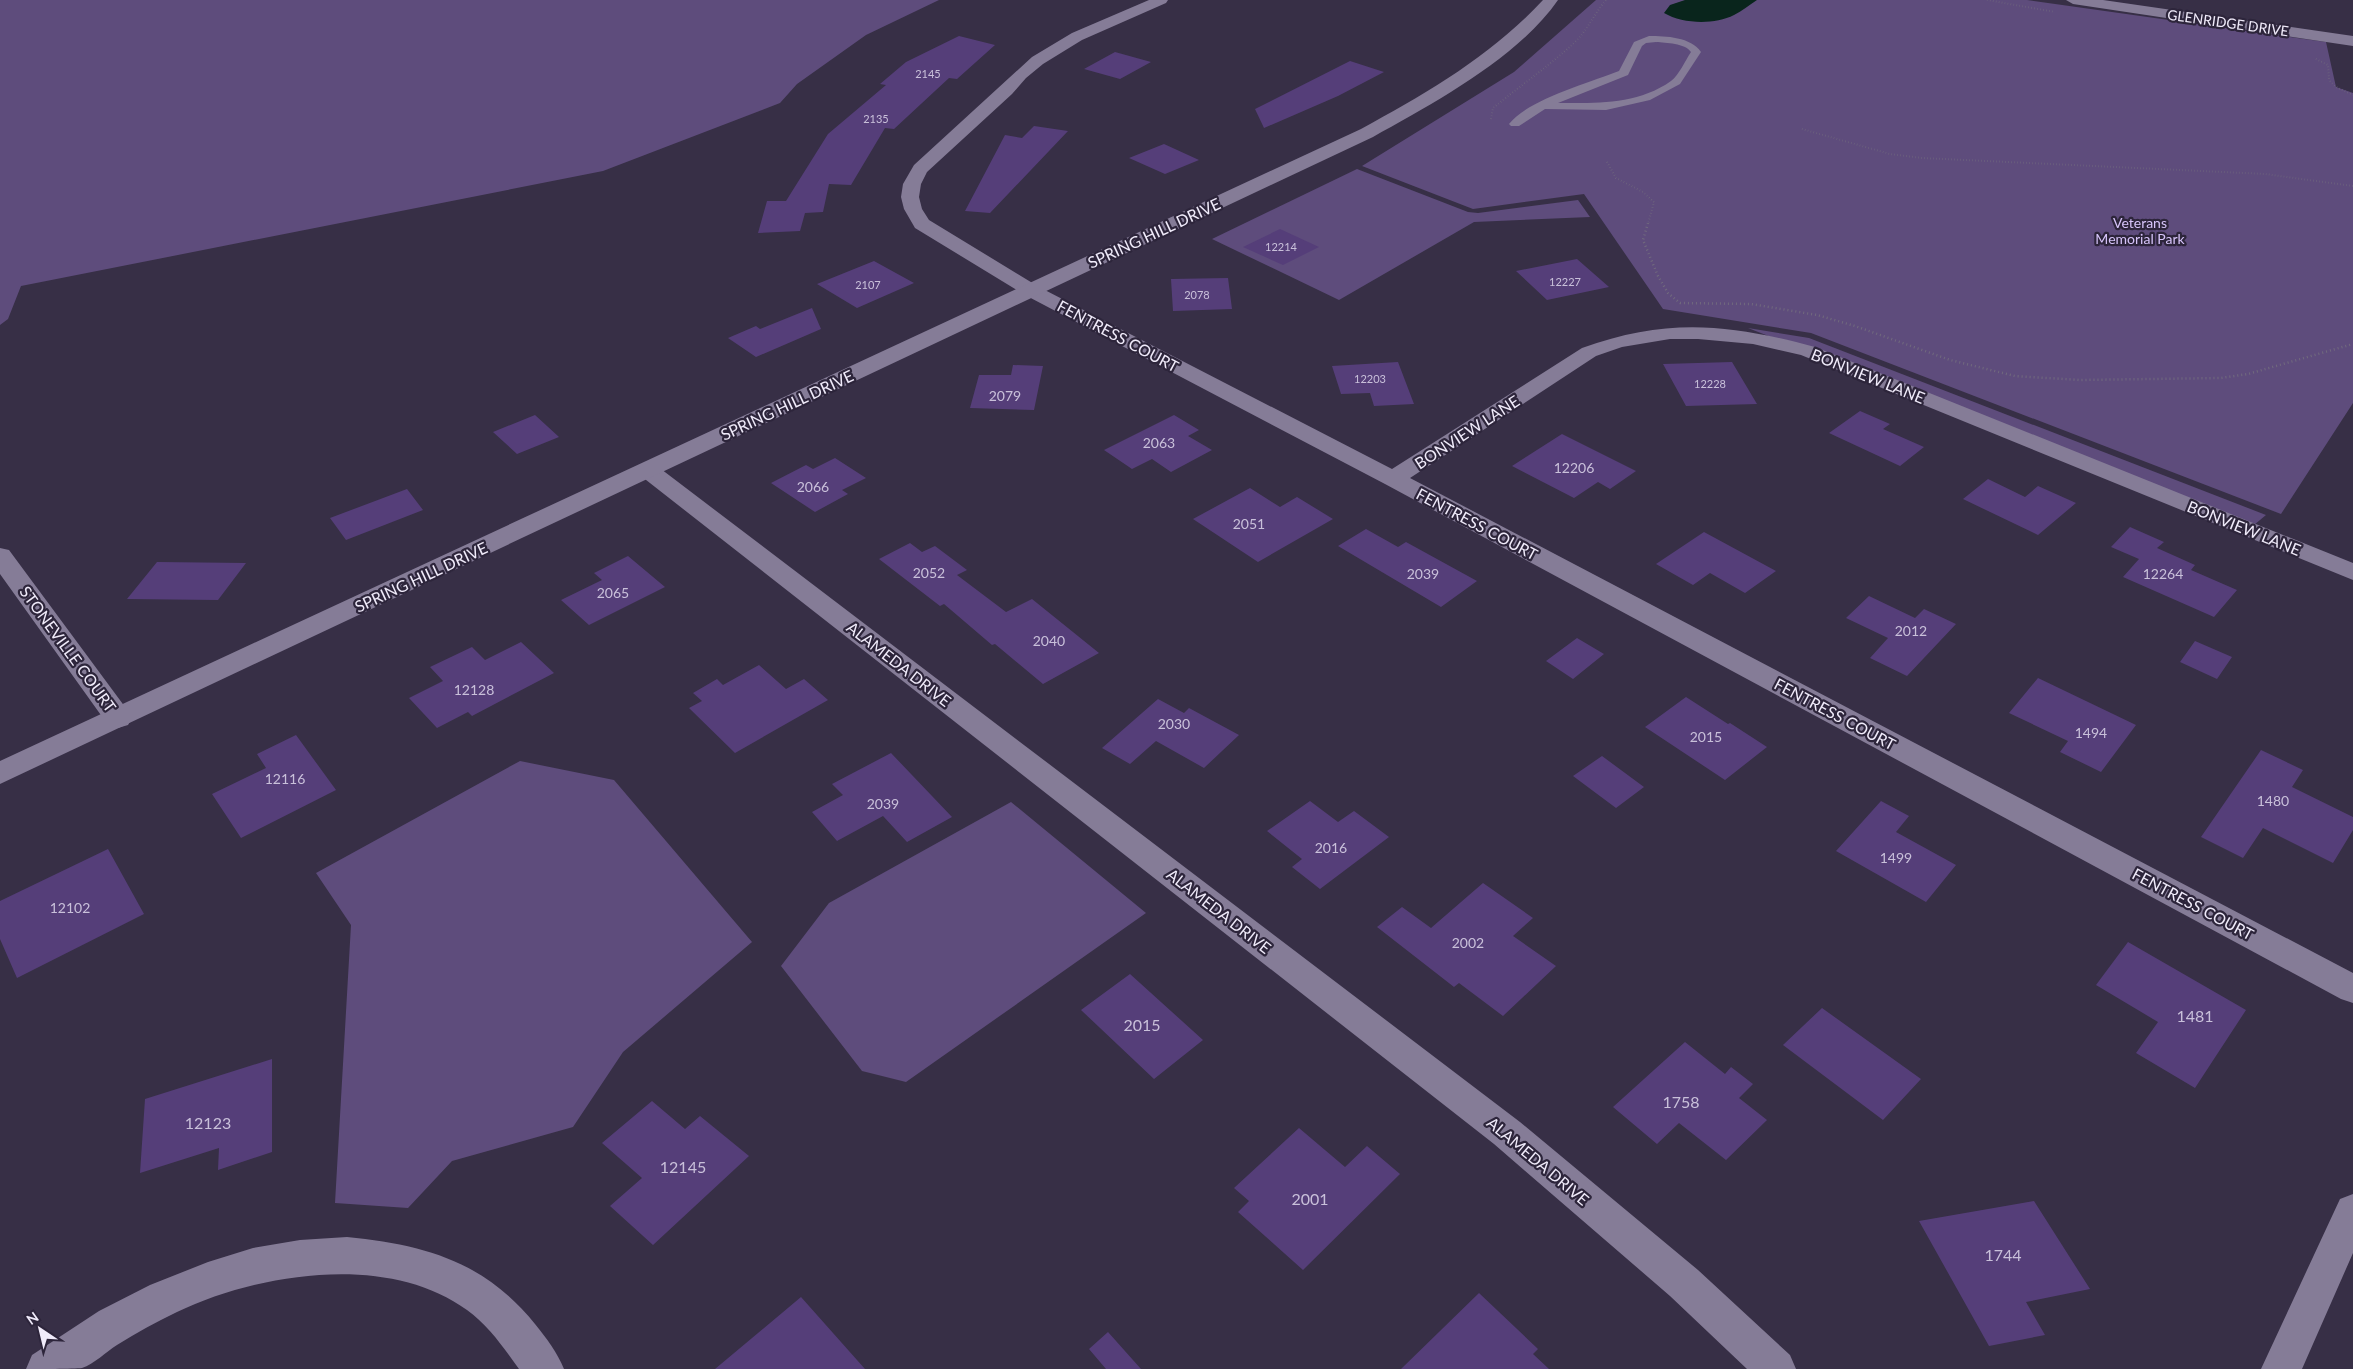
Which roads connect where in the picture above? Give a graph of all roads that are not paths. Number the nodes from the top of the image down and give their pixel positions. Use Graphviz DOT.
graph roads {
  1 [pos="1161,0"];
  2 [pos="1551,0"];
  3 [pos="2073,0"];
  4 [pos="2353,41"];
  5 [pos="1544,106"];
  6 [pos="1514,124"];
  7 [pos="1032,291"];
  8 [pos="649,470"];
  9 [pos="1393,479"];
  10 [pos="0,556"];
  11 [pos="2353,572"];
  12 [pos="118,718"];
  13 [pos="0,773"];
  14 [pos="2353,989"];
  15 [pos="2353,1211"];
  16 [pos="46,1369"];
  17 [pos="544,1369"];
  18 [pos="1776,1369"];
  19 [pos="2280,1369"];
  1 -- 7 [label="street, FENTRESS COURT"];
  2 -- 7 [label="street, SPRING HILL DRIVE"];
  3 -- 4 [label="street, GLENRIDGE DRIVE"];
  5 -- 5 [label="lane"];
  5 -- 6 [label="lane"];
  7 -- 8 [label="street, SPRING HILL DRIVE"];
  7 -- 9 [label="street, FENTRESS COURT"];
  8 -- 12 [label="street, SPRING HILL DRIVE"];
  8 -- 18 [label="street, ALAMEDA DRIVE"];
  9 -- 11 [label="street, BONVIEW LANE"];
  9 -- 14 [label="street, FENTRESS COURT"];
  10 -- 12 [label="street, STONEVILLE COURT"];
  12 -- 13 [label="street, SPRING HILL DRIVE"];
  15 -- 19 [label="street"];
  16 -- 17 [label="street"];
}
